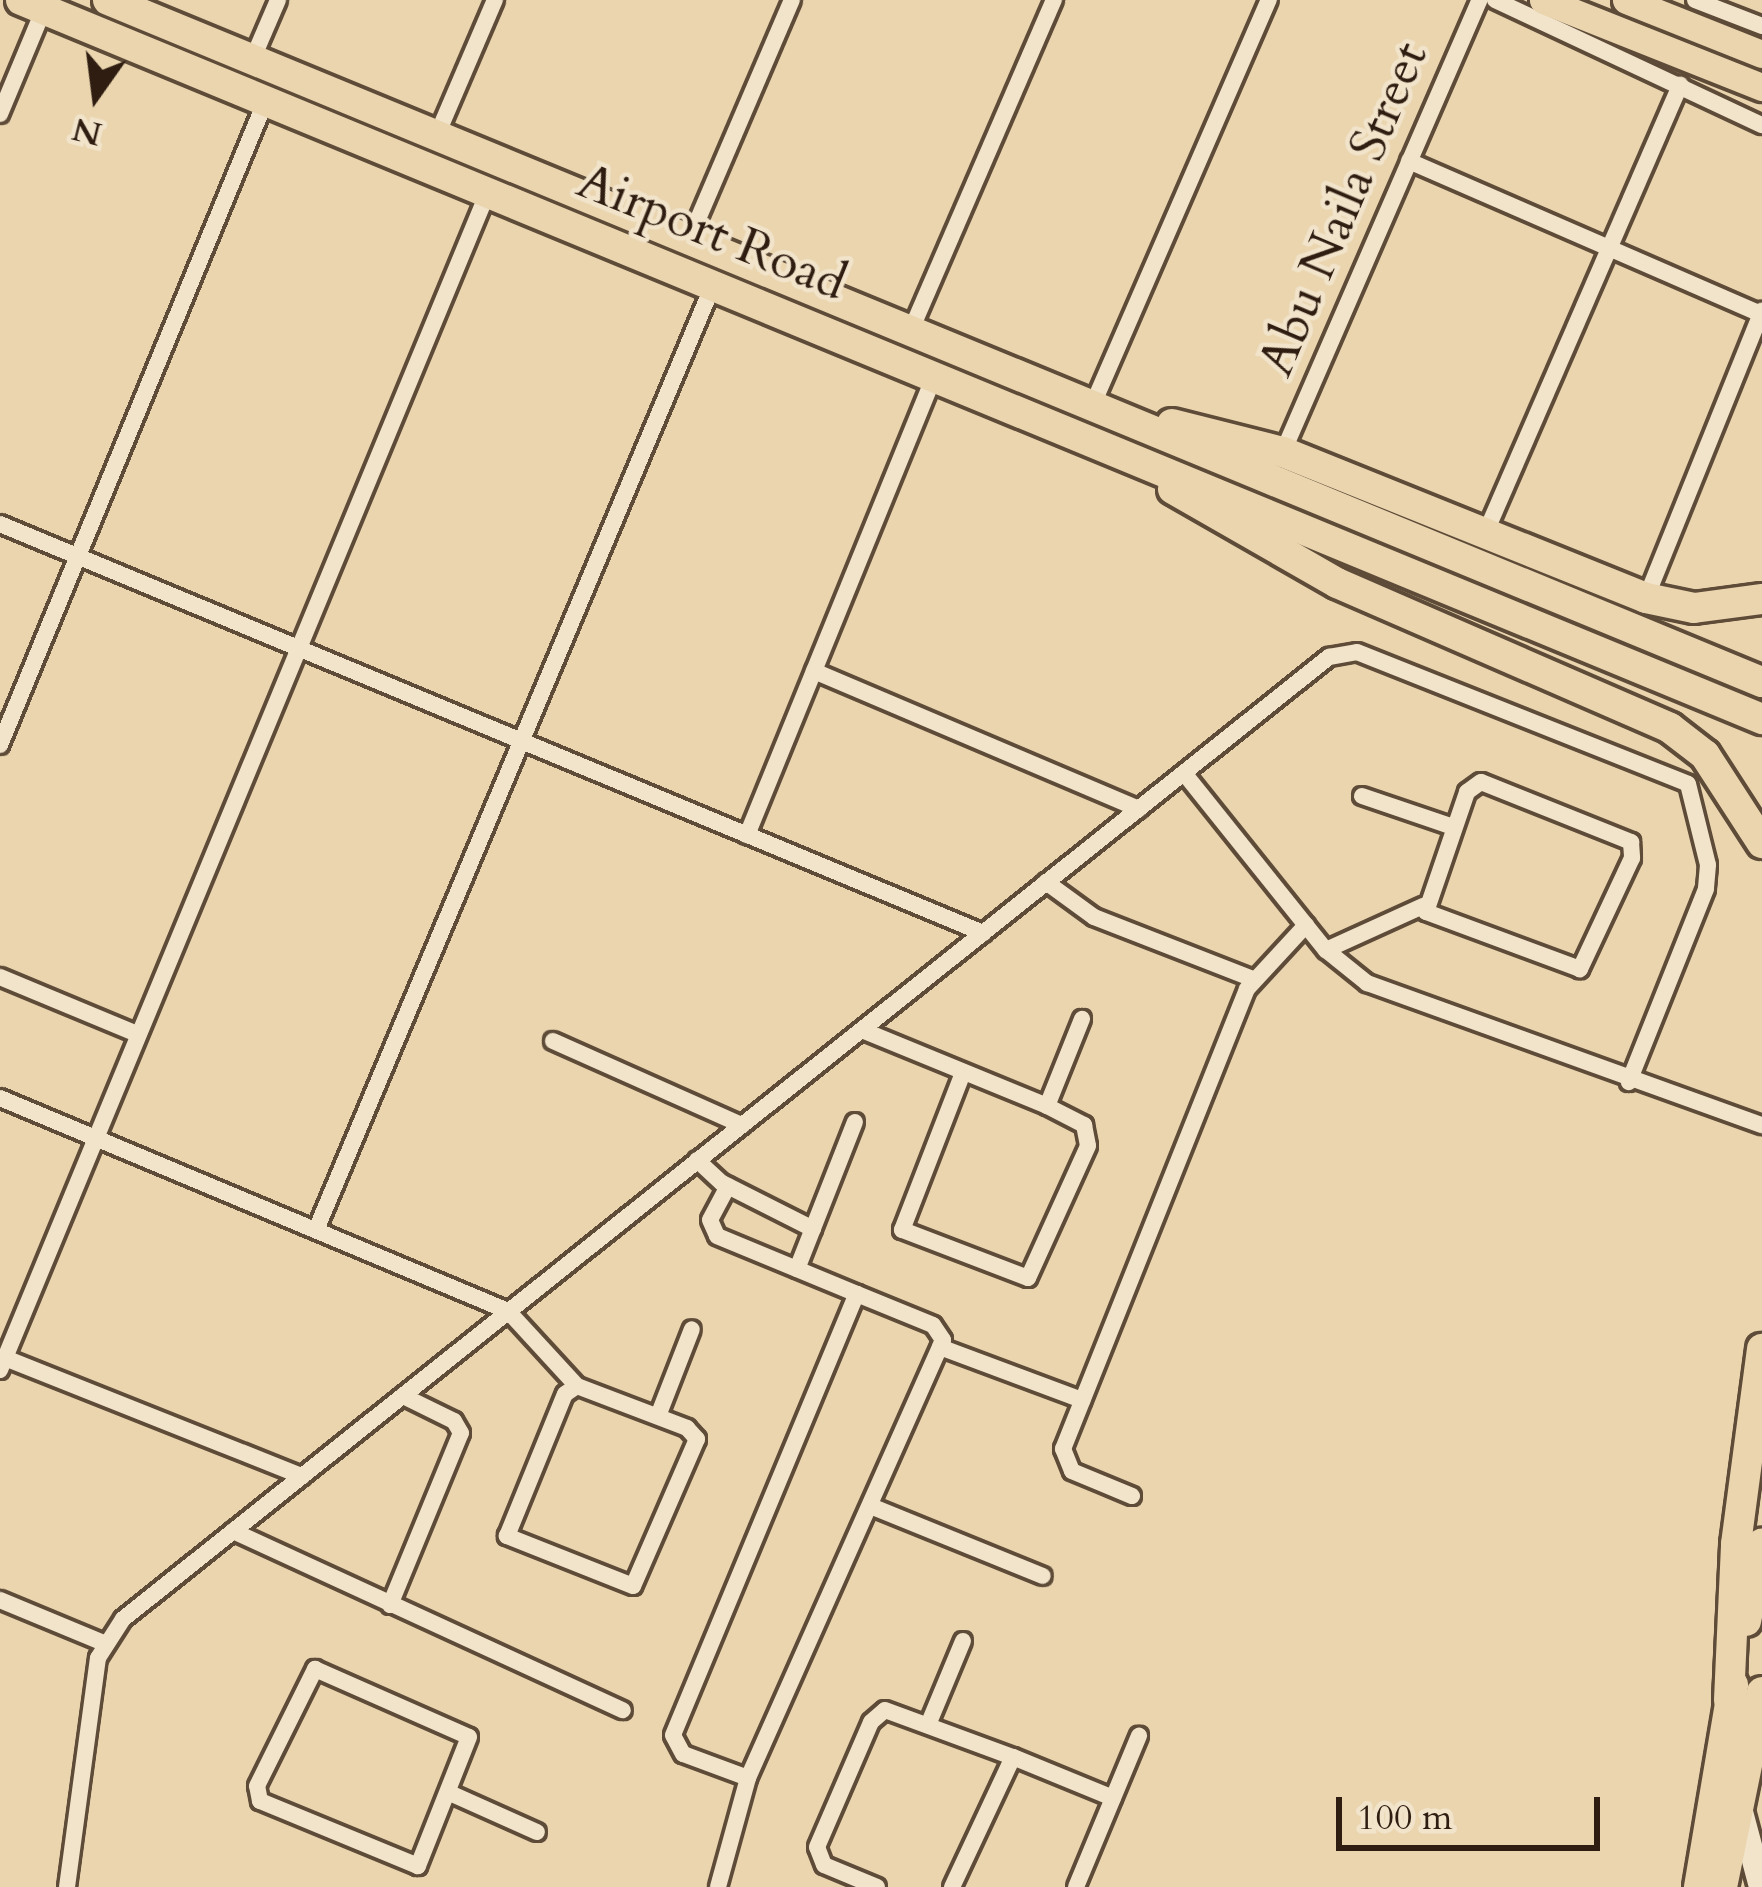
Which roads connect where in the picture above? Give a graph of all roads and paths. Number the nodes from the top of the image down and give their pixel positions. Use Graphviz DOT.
graph roads {
  1 [pos="108,0"];
  2 [pos="278,0"];
  3 [pos="495,0"];
  4 [pos="792,0"];
  5 [pos="1054,0"];
  6 [pos="1269,0"];
  7 [pos="1480,0"];
  8 [pos="1495,0"];
  9 [pos="1543,0"];
  10 [pos="1626,0"];
  11 [pos="1695,0"];
  12 [pos="32,5"];
  13 [pos="1762,26"];
  14 [pos="1762,54"];
  15 [pos="253,58"];
  16 [pos="1680,85"];
  17 [pos="1762,87"];
  18 [pos="266,100"];
  19 [pos="0,114"];
  20 [pos="1762,124"];
  21 [pos="437,135"];
  22 [pos="1409,161"];
  23 [pos="488,192"];
  24 [pos="689,240"];
  25 [pos="1608,247"];
  26 [pos="713,284"];
  27 [pos="1761,313"];
  28 [pos="911,331"];
  29 [pos="934,376"];
  30 [pos="1093,404"];
  31 [pos="1125,417"];
  32 [pos="1283,452"];
  33 [pos="1145,467"];
  34 [pos="0,524"];
  35 [pos="1485,534"];
  36 [pos="79,557"];
  37 [pos="1646,598"];
  38 [pos="1762,599"];
  39 [pos="298,648"];
  40 [pos="814,671"];
  41 [pos="1762,682"];
  42 [pos="1762,719"];
  43 [pos="522,741"];
  44 [pos="0,745"];
  45 [pos="1184,772"];
  46 [pos="1362,796"];
  47 [pos="1138,808"];
  48 [pos="1453,827"];
  49 [pos="747,835"];
  50 [pos="1762,843"];
  51 [pos="1046,882"];
  52 [pos="1423,906"];
  53 [pos="1306,925"];
  54 [pos="983,932"];
  55 [pos="1326,950"];
  56 [pos="0,976"];
  57 [pos="1253,979"];
  58 [pos="1082,1019"];
  59 [pos="862,1030"];
  60 [pos="137,1034"];
  61 [pos="553,1041"];
  62 [pos="963,1073"];
  63 [pos="1629,1082"];
  64 [pos="0,1097"];
  65 [pos="1047,1106"];
  66 [pos="855,1122"];
  67 [pos="742,1125"];
  68 [pos="1762,1125"];
  69 [pos="94,1137"];
  70 [pos="698,1160"];
  71 [pos="728,1186"];
  72 [pos="813,1229"];
  73 [pos="316,1230"];
  74 [pos="797,1269"];
  75 [pos="857,1294"];
  76 [pos="508,1311"];
  77 [pos="692,1329"];
  78 [pos="940,1348"];
  79 [pos="1762,1349"];
  80 [pos="2,1364"];
  81 [pos="578,1386"];
  82 [pos="403,1396"];
  83 [pos="1082,1400"];
  84 [pos="658,1416"];
  85 [pos="302,1476"];
  86 [pos="1132,1496"];
  87 [pos="873,1507"];
  88 [pos="233,1531"];
  89 [pos="1762,1544"];
  90 [pos="1042,1576"];
  91 [pos="0,1600"];
  92 [pos="390,1605"];
  93 [pos="963,1641"];
  94 [pos="104,1643"];
  95 [pos="1762,1692"];
  96 [pos="1730,1700"];
  97 [pos="623,1710"];
  98 [pos="928,1724"];
  99 [pos="1139,1736"];
  100 [pos="1013,1757"];
  101 [pos="748,1778"];
  102 [pos="452,1794"];
  103 [pos="1113,1798"];
  104 [pos="1739,1804"];
  105 [pos="538,1832"];
  106 [pos="418,1866"];
  107 [pos="67,1887"];
  108 [pos="411,1887"];
  109 [pos="718,1887"];
  110 [pos="877,1887"];
  111 [pos="952,1887"];
  112 [pos="1076,1887"];
  113 [pos="1699,1887"];
  114 [pos="1722,1887"];
  115 [pos="1761,1887"];
  1 -- 15 [label="highway, Airport Road"];
  2 -- 15 [label="street"];
  3 -- 21 [label="street"];
  4 -- 24 [label="street"];
  5 -- 28 [label="street"];
  6 -- 30 [label="street"];
  7 -- 22 [label="street, Abu Naila Street"];
  8 -- 16 [label="street"];
  9 -- 17 [label="main road"];
  10 -- 14 [label="main road"];
  11 -- 13 [label="street"];
  12 -- 18 [label="highway, Airport Road"];
  12 -- 19 [label="street"];
  15 -- 21 [label="highway, Airport Road"];
  16 -- 20 [label="street"];
  16 -- 25 [label="street"];
  18 -- 23 [label="highway, Airport Road"];
  18 -- 36 [label="street"];
  21 -- 24 [label="highway, Airport Road"];
  22 -- 25 [label="street"];
  22 -- 32 [label="street, Abu Naila Street"];
  23 -- 26 [label="highway, Airport Road"];
  23 -- 39 [label="street"];
  24 -- 28 [label="highway, Airport Road"];
  25 -- 27 [label="street"];
  25 -- 35 [label="street"];
  26 -- 29 [label="highway, Airport Road"];
  26 -- 43 [label="street"];
  27 -- 37 [label="street"];
  28 -- 30 [label="highway, Airport Road"];
  29 -- 33 [label="highway, Airport Road"];
  29 -- 40 [label="street"];
  30 -- 31 [label="highway, Airport Road"];
  31 -- 32 [label="highway"];
  31 -- 41 [label="highway, Airport Road"];
  32 -- 35 [label="highway"];
  33 -- 42 [label="highway, Airport Road"];
  33 -- 50 [label="highway"];
  34 -- 36 [label="street"];
  35 -- 37 [label="highway"];
  36 -- 39 [label="street"];
  36 -- 44 [label="street"];
  37 -- 38 [label="highway"];
  39 -- 43 [label="street"];
  39 -- 60 [label="street"];
  40 -- 47 [label="street"];
  40 -- 49 [label="street"];
  43 -- 49 [label="street"];
  43 -- 73 [label="street"];
  45 -- 47 [label="street"];
  45 -- 53 [label="street"];
  45 -- 63 [label="street"];
  46 -- 48 [label="street"];
  47 -- 51 [label="street"];
  48 -- 52 [label="street"];
  48 -- 52 [label="street"];
  49 -- 54 [label="street"];
  51 -- 54 [label="street"];
  51 -- 57 [label="street"];
  52 -- 55 [label="street"];
  53 -- 55 [label="street"];
  53 -- 57 [label="street"];
  54 -- 59 [label="street"];
  55 -- 63 [label="street"];
  56 -- 60 [label="street"];
  57 -- 83 [label="street"];
  58 -- 65 [label="street"];
  59 -- 62 [label="street"];
  59 -- 67 [label="street"];
  60 -- 69 [label="street"];
  61 -- 67 [label="street"];
  62 -- 65 [label="street"];
  62 -- 65 [label="street"];
  63 -- 68 [label="street"];
  64 -- 69 [label="street"];
  66 -- 72 [label="street"];
  67 -- 70 [label="street"];
  69 -- 73 [label="street"];
  69 -- 80 [label="street"];
  70 -- 71 [label="street"];
  70 -- 76 [label="street"];
  71 -- 72 [label="street"];
  71 -- 74 [label="street"];
  72 -- 74 [label="street"];
  73 -- 76 [label="street"];
  74 -- 75 [label="street"];
  75 -- 78 [label="street"];
  75 -- 101 [label="street"];
  76 -- 81 [label="street"];
  76 -- 82 [label="street"];
  77 -- 84 [label="street"];
  78 -- 83 [label="street"];
  78 -- 87 [label="street"];
  79 -- 96 [label="highway"];
  80 -- 85 [label="street"];
  81 -- 84 [label="street"];
  81 -- 84 [label="street"];
  82 -- 85 [label="street"];
  82 -- 92 [label="street"];
  83 -- 86 [label="street"];
  85 -- 88 [label="street"];
  87 -- 90 [label="street"];
  87 -- 101 [label="street"];
  88 -- 92 [label="street"];
  88 -- 94 [label="street"];
  89 -- 96 [label="highway"];
  91 -- 94 [label="street"];
  92 -- 97 [label="street"];
  93 -- 98 [label="street"];
  94 -- 107 [label="street"];
  95 -- 104 [label="highway"];
  96 -- 113 [label="highway"];
  98 -- 100 [label="street"];
  98 -- 110 [label="street"];
  99 -- 103 [label="street"];
  100 -- 103 [label="street"];
  100 -- 111 [label="street"];
  101 -- 109 [label="street"];
  102 -- 105 [label="street"];
  102 -- 106 [label="street"];
  102 -- 106 [label="street"];
  103 -- 112 [label="street"];
  104 -- 114 [label="highway"];
  104 -- 115 [label="main road"];
  106 -- 108 [label="street"];
}
